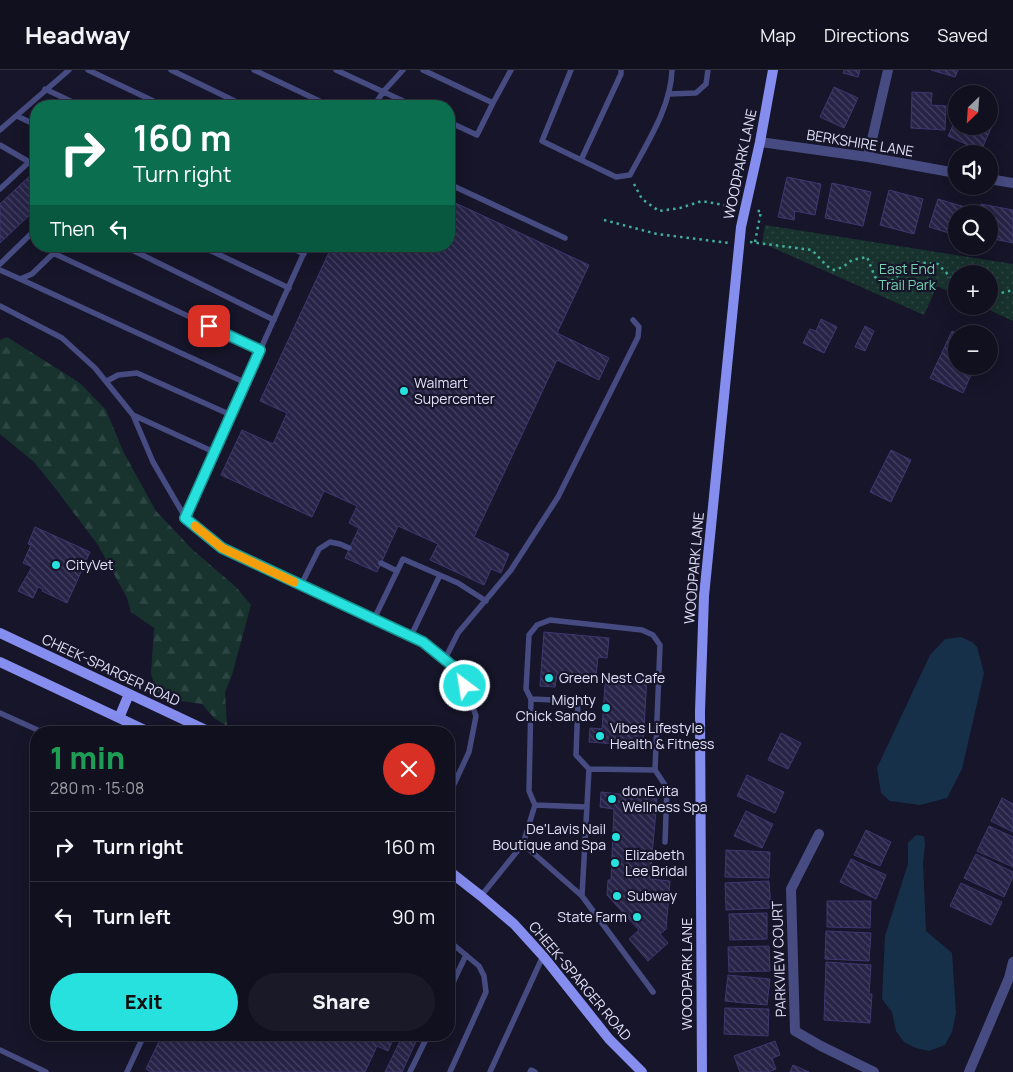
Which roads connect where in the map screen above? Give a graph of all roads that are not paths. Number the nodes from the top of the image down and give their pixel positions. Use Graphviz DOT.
graph roads {
  1 [pos="69,70"];
  2 [pos="88,70"];
  3 [pos="170,70"];
  4 [pos="254,70"];
  5 [pos="336,70"];
  6 [pos="403,70"];
  7 [pos="423,70"];
  8 [pos="511,70"];
  9 [pos="571,70"];
  10 [pos="621,70"];
  11 [pos="672,70"];
  12 [pos="708,70"];
  13 [pos="773,70"];
  14 [pos="888,70"];
  15 [pos="45,89"];
  16 [pos="383,92"];
  17 [pos="668,94"];
  18 [pos="34,100"];
  19 [pos="68,100"];
  20 [pos="151,100"];
  21 [pos="232,100"];
  22 [pos="317,100"];
  23 [pos="378,100"];
  24 [pos="401,100"];
  25 [pos="30,103"];
  26 [pos="494,103"];
  27 [pos="17,116"];
  28 [pos="30,122"];
  29 [pos="455,125"];
  30 [pos="0,130"];
  31 [pos="760,142"];
  32 [pos="0,145"];
  33 [pos="868,157"];
  34 [pos="581,160"];
  35 [pos="29,162"];
  36 [pos="948,172"];
  37 [pos="998,180"];
  38 [pos="1013,183"];
  39 [pos="455,187"];
  40 [pos="0,189"];
  41 [pos="30,235"];
  42 [pos="565,238"];
  43 [pos="136,252"];
  44 [pos="213,252"];
  45 [pos="300,252"];
  46 [pos="53,254"];
  47 [pos="304,254"];
  48 [pos="0,264"];
  49 [pos="0,270"];
  50 [pos="20,279"];
  51 [pos="288,288"];
  52 [pos="0,306"];
  53 [pos="274,320"];
  54 [pos="633,320"];
  55 [pos="260,350"];
  56 [pos="107,381"];
  57 [pos="246,383"];
  58 [pos="133,415"];
  59 [pos="231,415"];
  60 [pos="214,452"];
  61 [pos="185,518"];
  62 [pos="349,548"];
  63 [pos="381,563"];
  64 [pos="397,571"];
  65 [pos="440,575"];
  66 [pos="301,586"];
  67 [pos="486,601"];
  68 [pos="374,619"];
  69 [pos="0,633"];
  70 [pos="411,636"];
  71 [pos="445,659"];
  72 [pos="1,665"];
  73 [pos="129,694"];
  74 [pos="531,699"];
  75 [pos="0,713"];
  76 [pos="119,718"];
  77 [pos="136,726"];
  78 [pos="197,726"];
  79 [pos="30,727"];
  80 [pos="588,769"];
  81 [pos="655,770"];
  82 [pos="455,782"];
  83 [pos="534,805"];
  84 [pos="587,807"];
  85 [pos="819,834"];
  86 [pos="665,842"];
  87 [pos="523,844"];
  88 [pos="455,876"];
  89 [pos="481,896"];
  90 [pos="582,896"];
  91 [pos="455,946"];
  92 [pos="466,955"];
  93 [pos="543,956"];
  94 [pos="1013,962"];
  95 [pos="455,979"];
  96 [pos="653,992"];
  97 [pos="141,1041"];
  98 [pos="425,1041"];
  99 [pos="0,1050"];
  100 [pos="46,1072"];
  101 [pos="127,1072"];
  102 [pos="410,1072"];
  103 [pos="450,1072"];
  104 [pos="490,1072"];
  105 [pos="530,1072"];
  106 [pos="535,1072"];
  107 [pos="642,1072"];
  108 [pos="702,1072"];
  109 [pos="874,1072"];
  110 [pos="969,1072"];
  1 -- 15 [label="lane"];
  2 -- 20 [label="lane"];
  3 -- 21 [label="lane"];
  4 -- 22 [label="lane"];
  5 -- 16 [label="lane"];
  6 -- 16 [label="lane"];
  7 -- 26 [label="lane"];
  8 -- 26 [label="lane"];
  9 -- 34 [label="lane"];
  10 -- 34 [label="lane"];
  11 -- 17 [label="lane"];
  12 -- 17 [label="lane"];
  13 -- 31 [label="street, WOODPARK LANE"];
  14 -- 33 [label="street"];
  15 -- 18 [label="lane"];
  15 -- 19 [label="lane"];
  16 -- 23 [label="lane"];
  16 -- 24 [label="lane"];
  17 -- 34 [label="lane"];
  25 -- 27 [label="lane"];
  26 -- 29 [label="lane"];
  27 -- 28 [label="lane"];
  27 -- 30 [label="lane"];
  31 -- 33 [label="street, BERKSHIRE LANE"];
  31 -- 108 [label="street, WOODPARK LANE"];
  32 -- 35 [label="lane"];
  33 -- 36 [label="street, BERKSHIRE LANE"];
  35 -- 40 [label="lane"];
  37 -- 38 [label="street"];
  39 -- 42 [label="lane"];
  41 -- 48 [label="lane"];
  43 -- 53 [label="lane"];
  44 -- 51 [label="lane"];
  45 -- 47 [label="lane"];
  46 -- 50 [label="lane"];
  46 -- 55 [label="lane"];
  47 -- 51 [label="lane"];
  49 -- 50 [label="lane"];
  50 -- 57 [label="lane"];
  51 -- 53 [label="lane"];
  52 -- 56 [label="lane"];
  53 -- 55 [label="lane"];
  54 -- 67 [label="lane"];
  55 -- 57 [label="lane"];
  56 -- 58 [label="lane"];
  56 -- 59 [label="lane"];
  57 -- 59 [label="lane"];
  58 -- 60 [label="lane"];
  58 -- 61 [label="lane"];
  59 -- 60 [label="lane"];
  60 -- 61 [label="lane"];
  61 -- 66 [label="lane"];
  62 -- 66 [label="lane"];
  63 -- 64 [label="lane"];
  64 -- 65 [label="lane"];
  64 -- 68 [label="lane"];
  65 -- 67 [label="lane"];
  65 -- 70 [label="lane"];
  66 -- 68 [label="lane"];
  67 -- 71 [label="lane"];
  68 -- 70 [label="lane"];
  69 -- 73 [label="street, CHEEK-SPARGER ROAD"];
  70 -- 71 [label="lane"];
  71 -- 82 [label="lane"];
  72 -- 76 [label="street"];
  73 -- 76 [label="street"];
  73 -- 78 [label="street, CHEEK-SPARGER ROAD"];
  74 -- 80 [label="lane"];
  74 -- 81 [label="lane"];
  74 -- 83 [label="lane"];
  75 -- 79 [label="lane"];
  76 -- 77 [label="street"];
  80 -- 81 [label="lane"];
  80 -- 84 [label="lane"];
  81 -- 86 [label="lane"];
  83 -- 84 [label="lane"];
  83 -- 87 [label="lane"];
  84 -- 90 [label="lane"];
  85 -- 109 [label="street, PARKVIEW COURT"];
  87 -- 89 [label="lane"];
  87 -- 90 [label="lane"];
  88 -- 89 [label="street, CHEEK-SPARGER ROAD"];
  89 -- 93 [label="street, CHEEK-SPARGER ROAD"];
  90 -- 96 [label="lane"];
  91 -- 92 [label="lane"];
  92 -- 95 [label="lane"];
  92 -- 103 [label="lane"];
  93 -- 104 [label="lane"];
  93 -- 107 [label="street, CHEEK-SPARGER ROAD"];
  94 -- 110 [label="street"];
  97 -- 101 [label="lane"];
  98 -- 102 [label="lane"];
  99 -- 100 [label="lane"];
  105 -- 106 [label="lane"];
}
